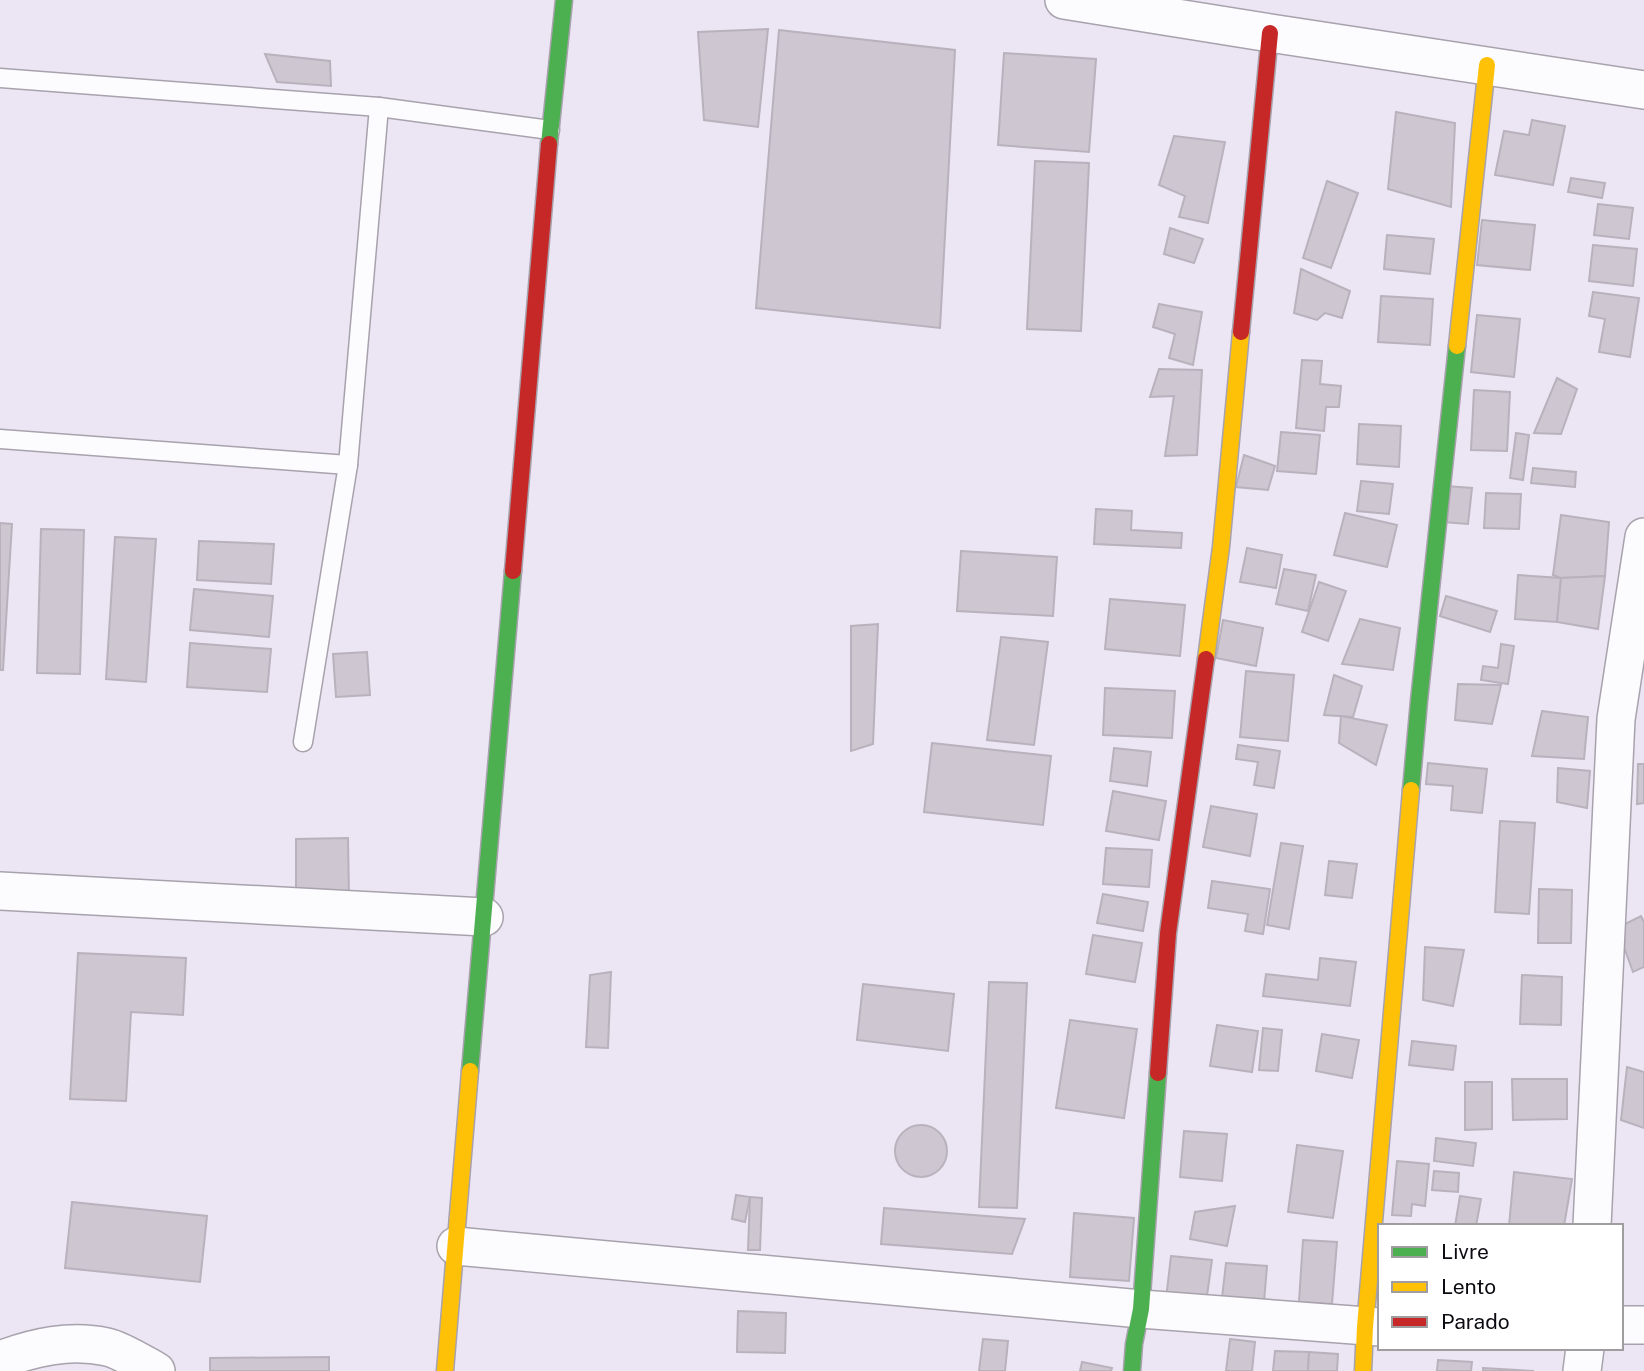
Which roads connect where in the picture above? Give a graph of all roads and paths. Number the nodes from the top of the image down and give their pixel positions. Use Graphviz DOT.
graph roads {
  1 [pos="564,0"];
  2 [pos="1064,0"];
  3 [pos="1270,33"];
  4 [pos="1487,65"];
  5 [pos="0,78"];
  6 [pos="1644,90"];
  7 [pos="379,107"];
  8 [pos="550,130"];
  9 [pos="0,439"];
  10 [pos="348,465"];
  11 [pos="1644,537"];
  12 [pos="303,742"];
  13 [pos="0,891"];
  14 [pos="484,917"];
  15 [pos="1381,1224"];
  16 [pos="1592,1224"];
  17 [pos="456,1246"];
  18 [pos="1378,1259"];
  19 [pos="1142,1309"];
  20 [pos="1623,1325"];
  21 [pos="1644,1325"];
  22 [pos="1373,1327"];
  23 [pos="1585,1350"];
  24 [pos="0,1360"];
  25 [pos="156,1371"];
  26 [pos="446,1371"];
  27 [pos="1132,1371"];
  28 [pos="1363,1371"];
  29 [pos="1582,1371"];
  1 -- 8 [label="street"];
  2 -- 3 [label="street"];
  3 -- 4 [label="street"];
  3 -- 19 [label="street"];
  4 -- 6 [label="street"];
  4 -- 15 [label="street"];
  5 -- 7 [label="lane"];
  7 -- 8 [label="lane"];
  7 -- 10 [label="lane"];
  8 -- 14 [label="street"];
  9 -- 10 [label="lane"];
  10 -- 12 [label="lane"];
  11 -- 16 [label="street"];
  13 -- 14 [label="street"];
  14 -- 17 [label="street"];
  17 -- 19 [label="street"];
  17 -- 26 [label="street"];
  18 -- 22 [label="street"];
  19 -- 22 [label="street"];
  19 -- 27 [label="street"];
  20 -- 21 [label="street"];
  22 -- 28 [label="street"];
  23 -- 29 [label="street"];
  24 -- 25 [label="street"];
}
